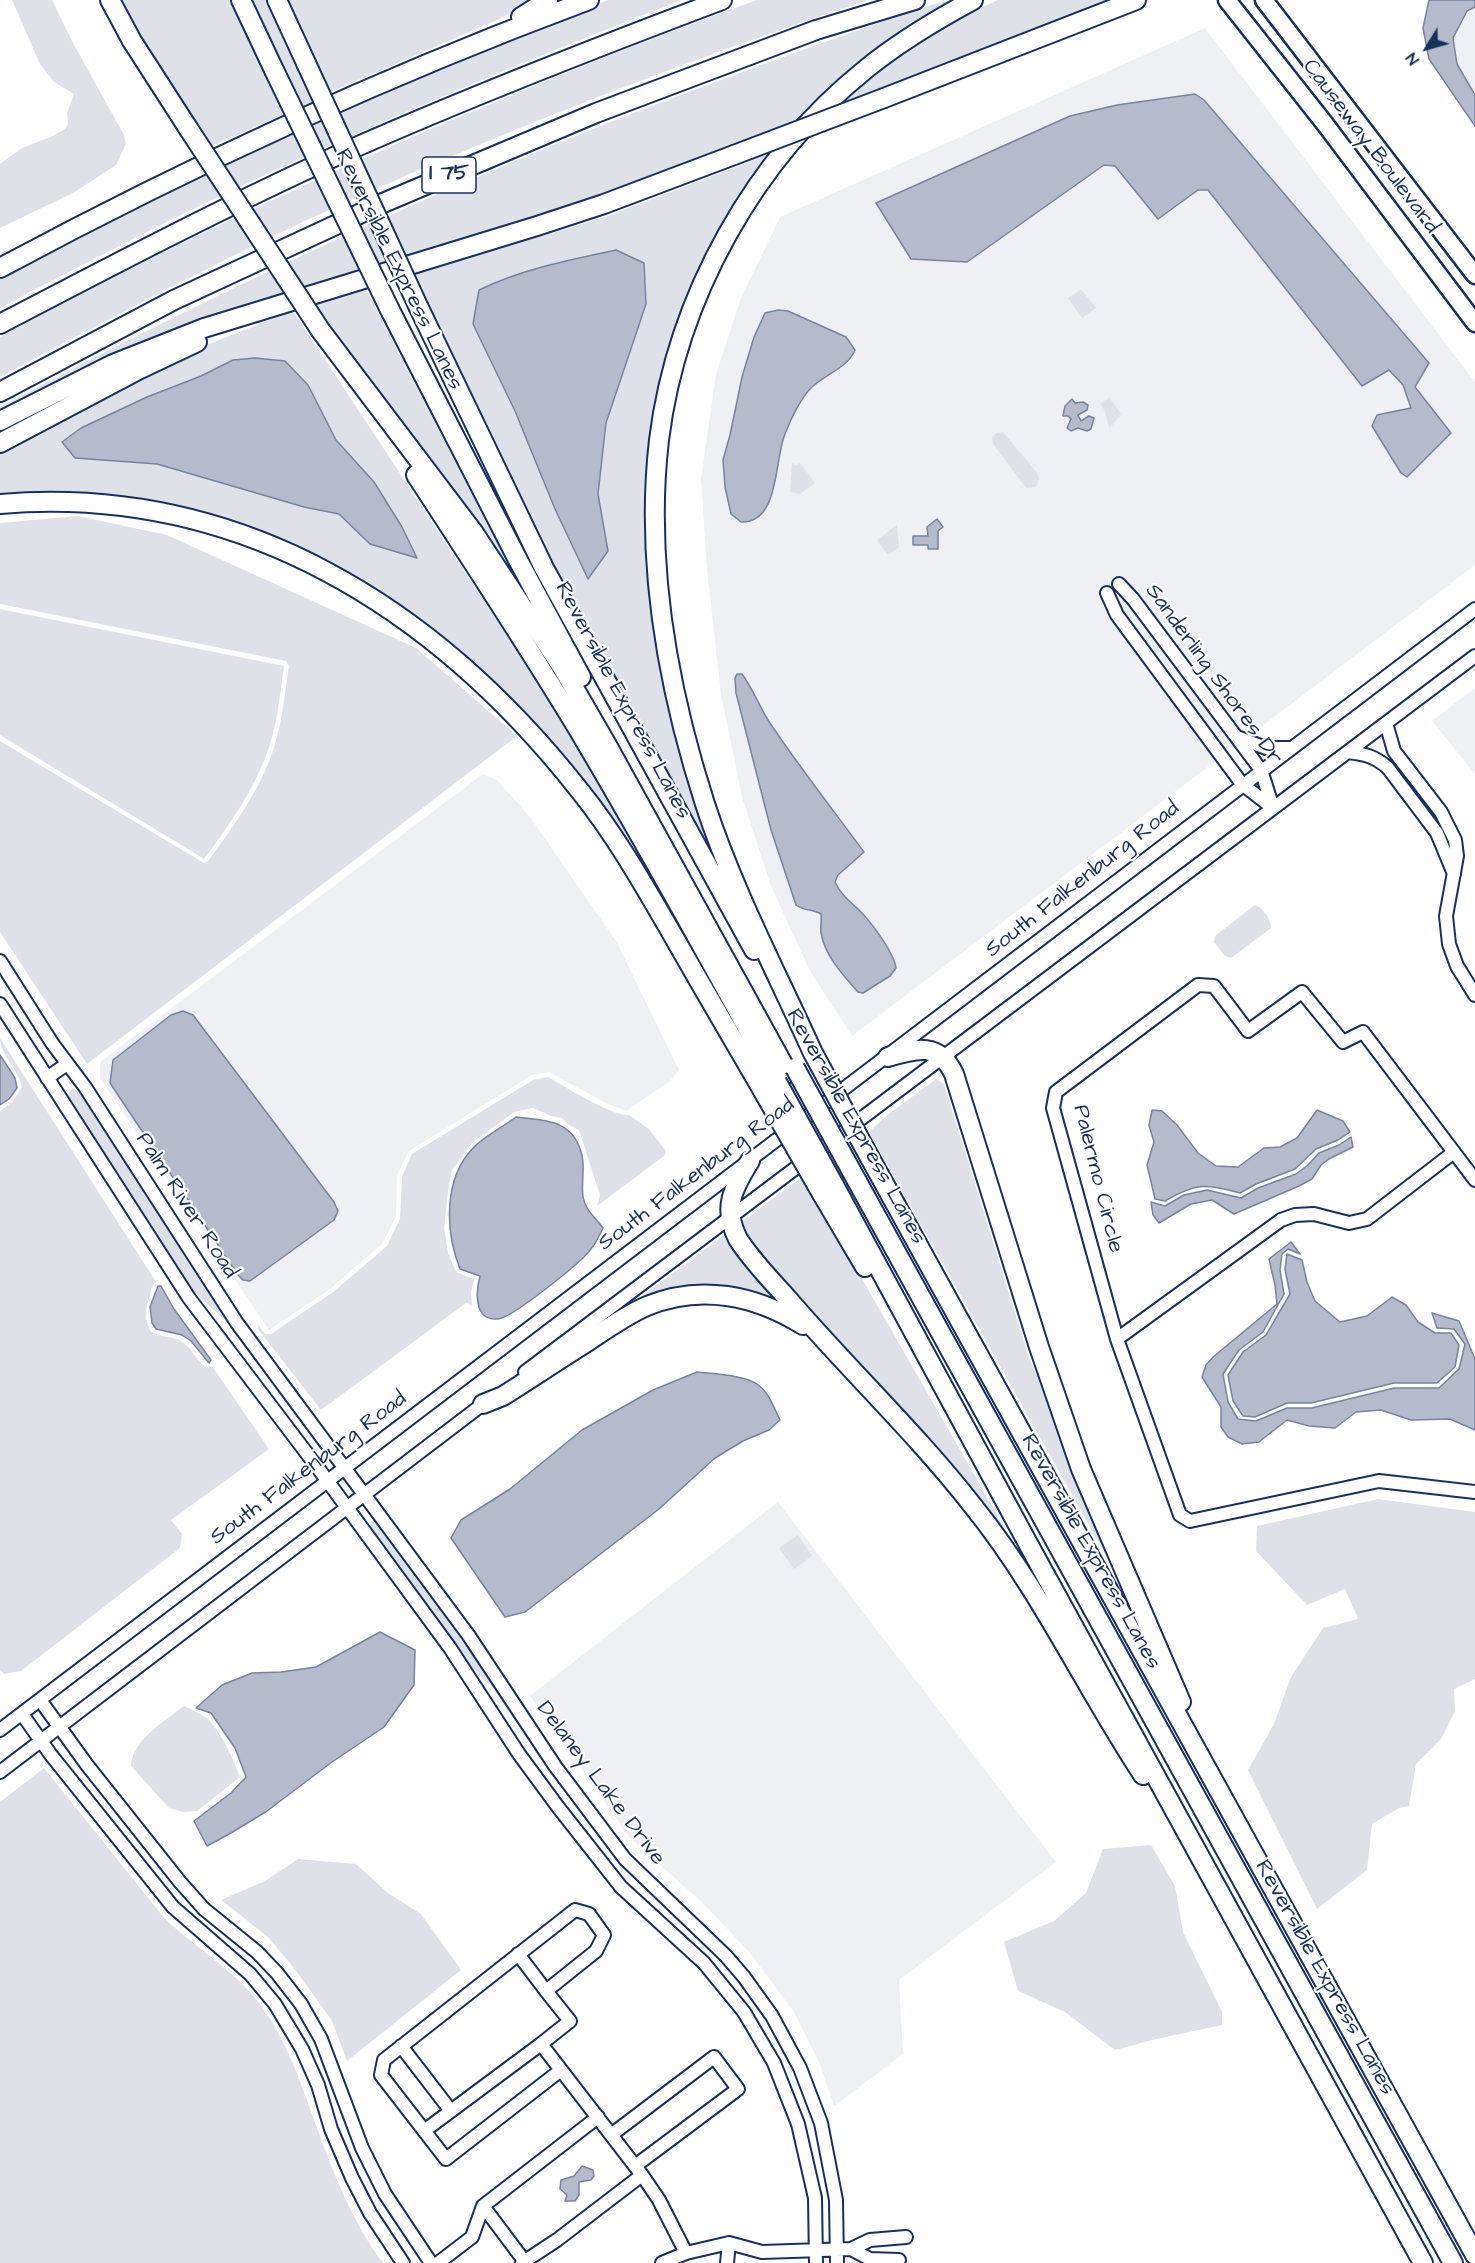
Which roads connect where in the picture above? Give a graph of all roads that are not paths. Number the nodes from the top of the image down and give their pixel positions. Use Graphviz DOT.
graph roads {
  1 [pos="110,0"];
  2 [pos="241,0"];
  3 [pos="277,0"];
  4 [pos="548,0"];
  5 [pos="589,0"];
  6 [pos="722,0"];
  7 [pos="915,0"];
  8 [pos="973,0"];
  9 [pos="1136,0"];
  10 [pos="1227,0"];
  11 [pos="1265,2"];
  12 [pos="482,40"];
  13 [pos="0,268"];
  14 [pos="1475,275"];
  15 [pos="261,311"];
  16 [pos="1475,323"];
  17 [pos="0,324"];
  18 [pos="0,392"];
  19 [pos="0,421"];
  20 [pos="0,442"];
  21 [pos="0,504"];
  22 [pos="1119,584"];
  23 [pos="1107,593"];
  24 [pos="1475,609"];
  25 [pos="1475,656"];
  26 [pos="1386,723"];
  27 [pos="1237,737"];
  28 [pos="1291,748"];
  29 [pos="1348,752"];
  30 [pos="1261,770"];
  31 [pos="1242,784"];
  32 [pos="1273,808"];
  33 [pos="1455,875"];
  34 [pos="0,961"];
  35 [pos="1475,995"];
  36 [pos="0,1004"];
  37 [pos="813,1053"];
  38 [pos="888,1057"];
  39 [pos="945,1057"];
  40 [pos="67,1064"];
  41 [pos="47,1078"];
  42 [pos="781,1079"];
  43 [pos="1454,1152"];
  44 [pos="750,1161"];
  45 [pos="1475,1180"];
  46 [pos="840,1185"];
  47 [pos="730,1216"];
  48 [pos="821,1338"];
  49 [pos="1118,1339"];
  50 [pos="483,1404"];
  51 [pos="344,1469"];
  52 [pos="327,1481"];
  53 [pos="1475,1492"];
  54 [pos="364,1496"];
  55 [pos="347,1508"];
  56 [pos="40,1700"];
  57 [pos="17,1718"];
  58 [pos="59,1727"];
  59 [pos="0,1730"];
  60 [pos="41,1741"];
  61 [pos="1208,1770"];
  62 [pos="0,1772"];
  63 [pos="1214,1882"];
  64 [pos="518,1954"];
  65 [pos="546,1991"];
  66 [pos="541,2044"];
  67 [pos="401,2046"];
  68 [pos="561,2070"];
  69 [pos="451,2111"];
  70 [pos="598,2117"];
  71 [pos="424,2132"];
  72 [pos="611,2135"];
  73 [pos="639,2170"];
  74 [pos="483,2206"];
  75 [pos="906,2237"];
  76 [pos="729,2243"];
  77 [pos="838,2248"];
  78 [pos="817,2249"];
  79 [pos="851,2249"];
  80 [pos="686,2253"];
  81 [pos="1475,2255"];
  82 [pos="899,2260"];
  83 [pos="1422,2262"];
  84 [pos="403,2263"];
  85 [pos="431,2263"];
  86 [pos="438,2263"];
  87 [pos="524,2263"];
  88 [pos="662,2263"];
  89 [pos="727,2263"];
  90 [pos="816,2263"];
  91 [pos="837,2263"];
  92 [pos="1453,2263"];
  1 -- 42 [label="highway, bridge"];
  2 -- 42 [label="highway, Reversible Express Lanes, bridge"];
  3 -- 37 [label="highway, bridge"];
  4 -- 12 [label="highway"];
  5 -- 12 [label="highway"];
  6 -- 17 [label="highway"];
  7 -- 18 [label="highway, I 75"];
  8 -- 37 [label="highway"];
  9 -- 15 [label="highway, bridge"];
  10 -- 16 [label="main road, Causeway Boulevard"];
  11 -- 14 [label="main road, Causeway Boulevard"];
  12 -- 13 [label="highway"];
  15 -- 19 [label="highway"];
  15 -- 20 [label="highway"];
  21 -- 42 [label="highway"];
  22 -- 27 [label="street, Sanderling Shores Dr"];
  23 -- 31 [label="street, Sanderling Shores Dr"];
  24 -- 28 [label="street, South Falkenburg Road"];
  25 -- 26 [label="street"];
  26 -- 29 [label="street"];
  26 -- 33 [label="street"];
  27 -- 28 [label="street"];
  27 -- 30 [label="street, Sanderling Shores Dr"];
  28 -- 30 [label="street, South Falkenburg Road"];
  29 -- 32 [label="street"];
  29 -- 33 [label="street"];
  30 -- 31 [label="street, South Falkenburg Road"];
  30 -- 32 [label="street, Sanderling Shores Dr"];
  31 -- 32 [label="street, Sanderling Shores Dr"];
  31 -- 38 [label="street, South Falkenburg Road"];
  32 -- 39 [label="street"];
  33 -- 35 [label="street"];
  34 -- 40 [label="street, Palm River Road"];
  36 -- 41 [label="street"];
  37 -- 61 [label="highway, bridge"];
  38 -- 39 [label="highway"];
  38 -- 44 [label="street, South Falkenburg Road"];
  39 -- 47 [label="street"];
  39 -- 61 [label="highway"];
  40 -- 41 [label="street"];
  40 -- 51 [label="street, Palm River Road"];
  41 -- 52 [label="street"];
  42 -- 46 [label="highway, bridge"];
  43 -- 45 [label="street, Palermo Circle"];
  43 -- 49 [label="street"];
  43 -- 49 [label="street, Palermo Circle"];
  44 -- 47 [label="highway"];
  44 -- 51 [label="street, South Falkenburg Road"];
  46 -- 63 [label="highway"];
  46 -- 92 [label="highway, Reversible Express Lanes"];
  47 -- 48 [label="highway"];
  47 -- 50 [label="street"];
  48 -- 50 [label="highway"];
  48 -- 63 [label="highway"];
  49 -- 53 [label="street, Palermo Circle"];
  50 -- 54 [label="street"];
  51 -- 52 [label="street, South Falkenburg Road"];
  51 -- 54 [label="street, Delaney Lake Drive"];
  52 -- 55 [label="street, Delaney Lake Drive"];
  52 -- 56 [label="street, South Falkenburg Road"];
  54 -- 55 [label="street"];
  54 -- 77 [label="street, Delaney Lake Drive"];
  55 -- 58 [label="street"];
  55 -- 78 [label="street, Delaney Lake Drive"];
  56 -- 57 [label="street, South Falkenburg Road"];
  56 -- 58 [label="street"];
  57 -- 59 [label="street, South Falkenburg Road"];
  57 -- 60 [label="street"];
  58 -- 60 [label="street"];
  58 -- 85 [label="street"];
  60 -- 62 [label="street"];
  60 -- 84 [label="street"];
  61 -- 81 [label="highway"];
  63 -- 83 [label="highway"];
  64 -- 65 [label="street"];
  64 -- 65 [label="street"];
  64 -- 67 [label="street"];
  65 -- 66 [label="street"];
  66 -- 68 [label="street"];
  66 -- 69 [label="street"];
  67 -- 69 [label="street"];
  67 -- 71 [label="street"];
  68 -- 70 [label="street"];
  68 -- 71 [label="street"];
  69 -- 71 [label="street"];
  70 -- 72 [label="street"];
  70 -- 74 [label="street"];
  72 -- 73 [label="street"];
  72 -- 73 [label="street"];
  73 -- 80 [label="street"];
  73 -- 87 [label="street"];
  74 -- 86 [label="street"];
  74 -- 87 [label="street"];
  75 -- 79 [label="street"];
  76 -- 78 [label="street"];
  76 -- 80 [label="street"];
  76 -- 89 [label="street"];
  77 -- 78 [label="street"];
  77 -- 79 [label="street"];
  77 -- 91 [label="street, Delaney Lake Drive"];
  78 -- 90 [label="street, Delaney Lake Drive"];
  79 -- 82 [label="street"];
  80 -- 88 [label="street"];
}
